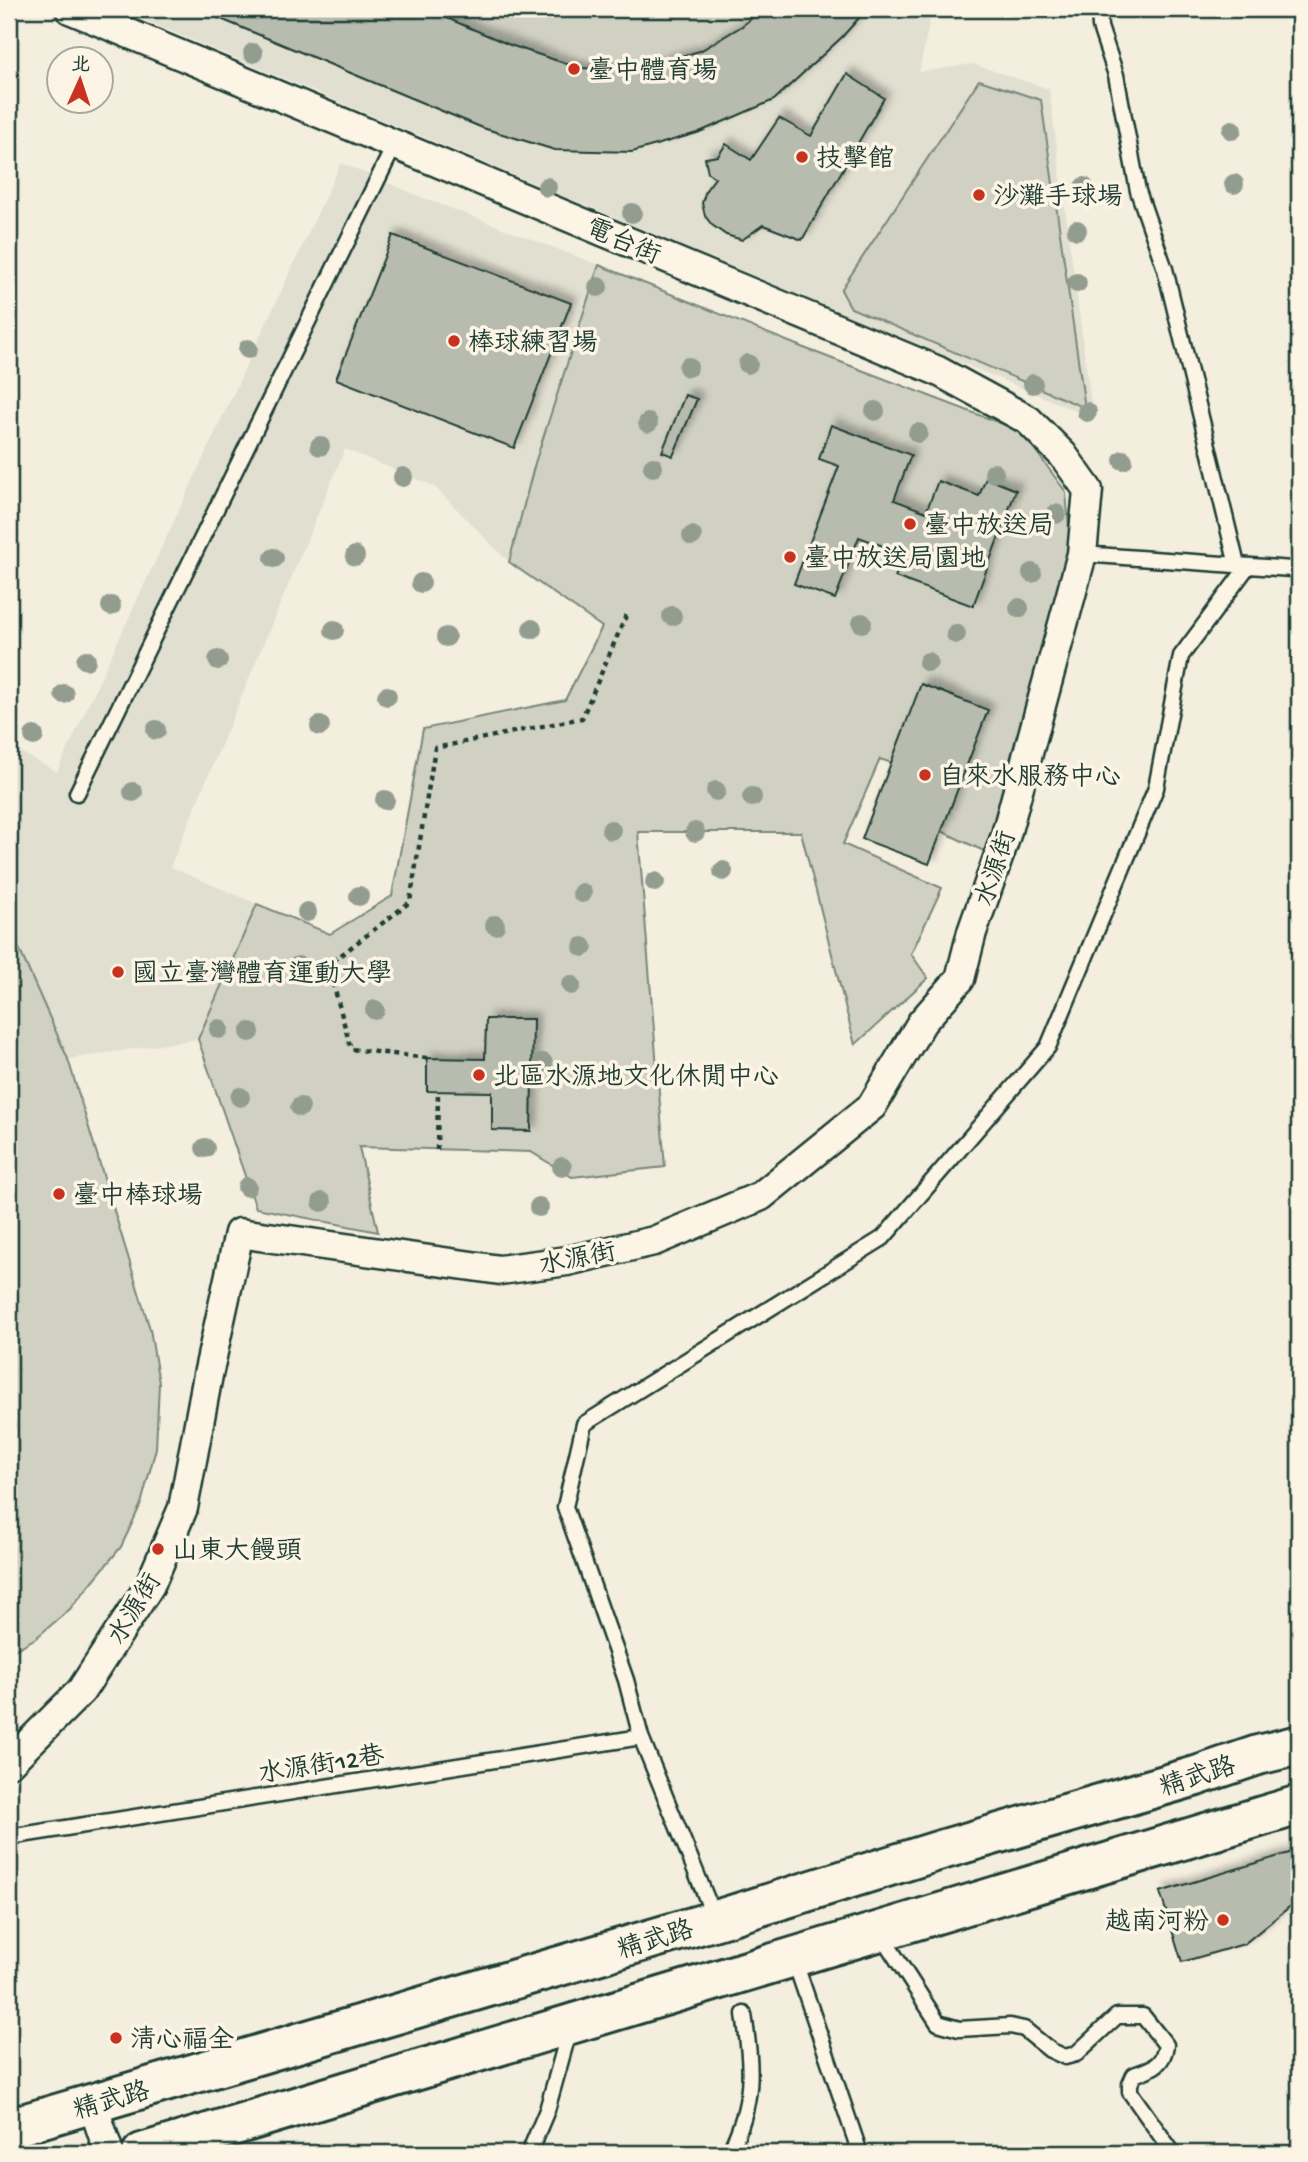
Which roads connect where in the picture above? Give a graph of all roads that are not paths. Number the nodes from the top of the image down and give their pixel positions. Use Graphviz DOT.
graph roads {
  1 [pos="70,9"];
  2 [pos="1100,9"];
  3 [pos="395,144"];
  4 [pos="1082,554"];
  5 [pos="1242,566"];
  6 [pos="1299,572"];
  7 [pos="77,793"];
  8 [pos="642,1737"];
  9 [pos="1299,1745"];
  10 [pos="9,1763"];
  11 [pos="1299,1805"];
  12 [pos="1011,1831"];
  13 [pos="9,1837"];
  14 [pos="1032,1885"];
  15 [pos="716,1920"];
  16 [pos="880,1931"];
  17 [pos="794,1958"];
  18 [pos="744,2014"];
  19 [pos="571,2024"];
  20 [pos="93,2105"];
  21 [pos="9,2128"];
  22 [pos="109,2153"];
  23 [pos="142,2153"];
  24 [pos="529,2153"];
  25 [pos="729,2153"];
  26 [pos="860,2153"];
  27 [pos="1173,2153"];
  1 -- 3 [label="street, 電台街"];
  2 -- 5 [label="lane"];
  3 -- 4 [label="street, 電台街"];
  3 -- 7 [label="lane"];
  4 -- 5 [label="lane"];
  4 -- 10 [label="street, 水源街"];
  5 -- 6 [label="lane"];
  5 -- 8 [label="lane"];
  8 -- 13 [label="lane, 水源街12巷"];
  8 -- 15 [label="lane"];
  9 -- 12 [label="street, 精武路"];
  11 -- 14 [label="street"];
  12 -- 14 [label="street"];
  12 -- 15 [label="street, 精武路"];
  14 -- 16 [label="street"];
  15 -- 20 [label="street, 精武路"];
  16 -- 17 [label="street"];
  16 -- 27 [label="lane"];
  17 -- 19 [label="street"];
  17 -- 26 [label="lane"];
  18 -- 25 [label="lane"];
  19 -- 23 [label="street"];
  19 -- 24 [label="lane"];
  20 -- 21 [label="street, 精武路"];
  20 -- 22 [label="street"];
}
